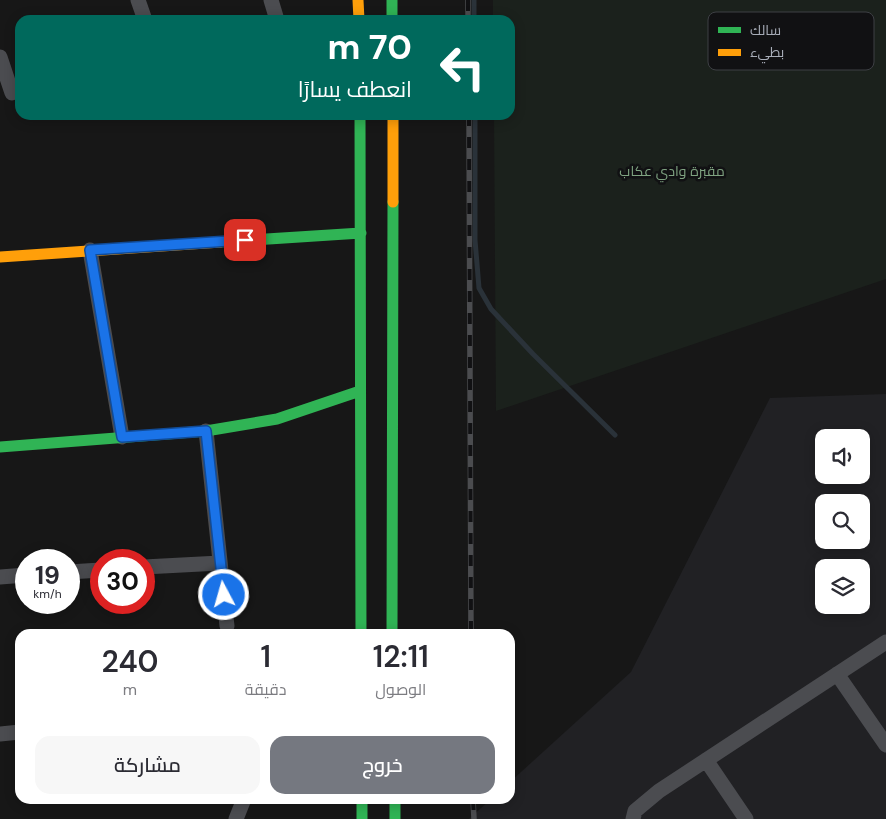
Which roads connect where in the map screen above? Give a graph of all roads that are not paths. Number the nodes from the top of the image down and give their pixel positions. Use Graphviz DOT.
graph roads {
  1 [pos="138,0"];
  2 [pos="271,0"];
  3 [pos="358,0"];
  4 [pos="392,0"];
  5 [pos="143,15"];
  6 [pos="276,15"];
  7 [pos="358,15"];
  8 [pos="392,15"];
  9 [pos="0,57"];
  10 [pos="11,93"];
  11 [pos="360,120"];
  12 [pos="393,120"];
  13 [pos="361,233"];
  14 [pos="90,250"];
  15 [pos="0,257"];
  16 [pos="360,391"];
  17 [pos="206,431"];
  18 [pos="122,437"];
  19 [pos="0,447"];
  20 [pos="220,563"];
  21 [pos="155,567"];
  22 [pos="15,576"];
  23 [pos="0,577"];
  24 [pos="227,626"];
  25 [pos="361,629"];
  26 [pos="392,629"];
  27 [pos="886,642"];
  28 [pos="837,674"];
  29 [pos="15,732"];
  30 [pos="0,734"];
  31 [pos="886,745"];
  32 [pos="706,760"];
  33 [pos="242,804"];
  34 [pos="362,804"];
  35 [pos="394,804"];
  36 [pos="236,819"];
  37 [pos="362,819"];
  38 [pos="395,819"];
  39 [pos="633,819"];
  40 [pos="746,819"];
  1 -- 5 [label="street"];
  2 -- 6 [label="street"];
  3 -- 7 [label="main road"];
  4 -- 8 [label="main road"];
  9 -- 10 [label="street"];
  11 -- 13 [label="main road"];
  12 -- 26 [label="main road"];
  13 -- 14 [label="main road"];
  13 -- 16 [label="main road"];
  14 -- 15 [label="main road"];
  14 -- 18 [label="street"];
  16 -- 17 [label="main road"];
  16 -- 25 [label="main road"];
  17 -- 18 [label="main road"];
  17 -- 20 [label="street"];
  18 -- 19 [label="main road"];
  20 -- 21 [label="street"];
  20 -- 24 [label="street"];
  22 -- 23 [label="street"];
  27 -- 28 [label="street"];
  28 -- 31 [label="street"];
  28 -- 32 [label="street"];
  29 -- 30 [label="street"];
  32 -- 39 [label="street"];
  32 -- 40 [label="street"];
  33 -- 36 [label="street"];
  34 -- 37 [label="main road"];
  35 -- 38 [label="main road"];
}
